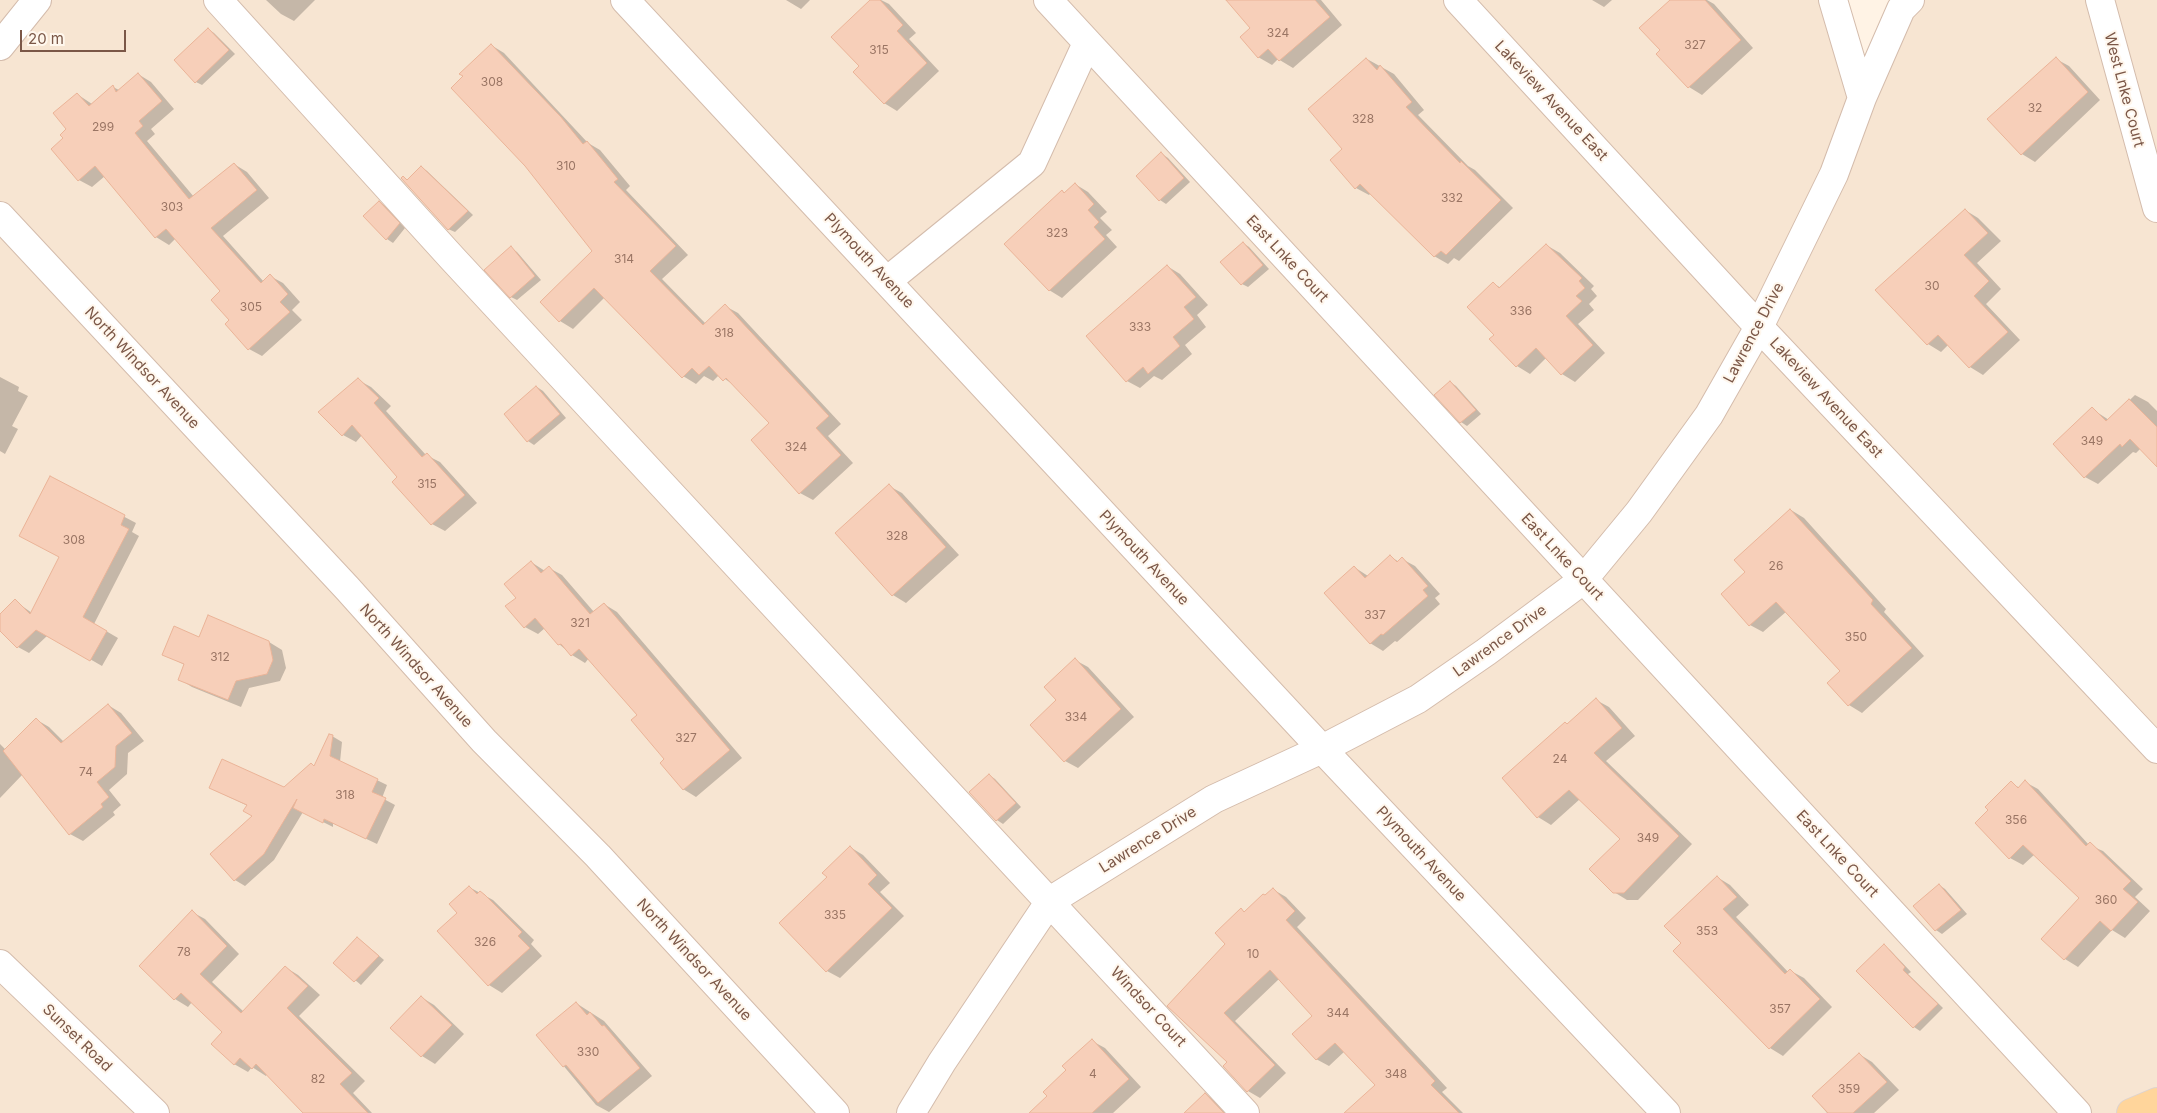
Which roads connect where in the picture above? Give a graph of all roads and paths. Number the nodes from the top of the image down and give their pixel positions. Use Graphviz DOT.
graph roads {
  1 [pos="37,0"];
  2 [pos="218,0"];
  3 [pos="625,0"];
  4 [pos="1048,0"];
  5 [pos="1458,0"];
  6 [pos="1833,0"];
  7 [pos="1910,0"];
  8 [pos="2100,0"];
  9 [pos="1087,43"];
  10 [pos="0,46"];
  11 [pos="1862,98"];
  12 [pos="2157,208"];
  13 [pos="0,216"];
  14 [pos="887,281"];
  15 [pos="1759,327"];
  16 [pos="1583,580"];
  17 [pos="2153,736"];
  18 [pos="1322,749"];
  19 [pos="1050,901"];
  20 [pos="0,964"];
  21 [pos="2157,1102"];
  22 [pos="149,1112"];
  23 [pos="835,1113"];
  24 [pos="911,1113"];
  25 [pos="1245,1113"];
  26 [pos="1666,1113"];
  27 [pos="2077,1113"];
  28 [pos="2131,1113"];
  1 -- 10 [label="street"];
  2 -- 19 [label="street, Windsor Court"];
  3 -- 14 [label="street, Plymouth Avenue"];
  4 -- 9 [label="street, East Lnke Court"];
  5 -- 15 [label="street, Lakeview Avenue East"];
  6 -- 11 [label="street"];
  7 -- 11 [label="street, Lawrence Drive"];
  8 -- 12 [label="street, West Lnke Court"];
  9 -- 14 [label="street"];
  9 -- 16 [label="street, East Lnke Court"];
  11 -- 15 [label="street, Lawrence Drive"];
  13 -- 23 [label="street, North Windsor Avenue"];
  14 -- 18 [label="street, Plymouth Avenue"];
  15 -- 16 [label="street, Lawrence Drive"];
  15 -- 17 [label="street, Lakeview Avenue East"];
  16 -- 18 [label="street, Lawrence Drive"];
  16 -- 27 [label="street, East Lnke Court"];
  18 -- 19 [label="street, Lawrence Drive"];
  18 -- 26 [label="street, Plymouth Avenue"];
  19 -- 24 [label="street, Lawrence Drive"];
  19 -- 25 [label="street, Windsor Court"];
  20 -- 22 [label="street, Sunset Road"];
  21 -- 28 [label="main road"];
}
